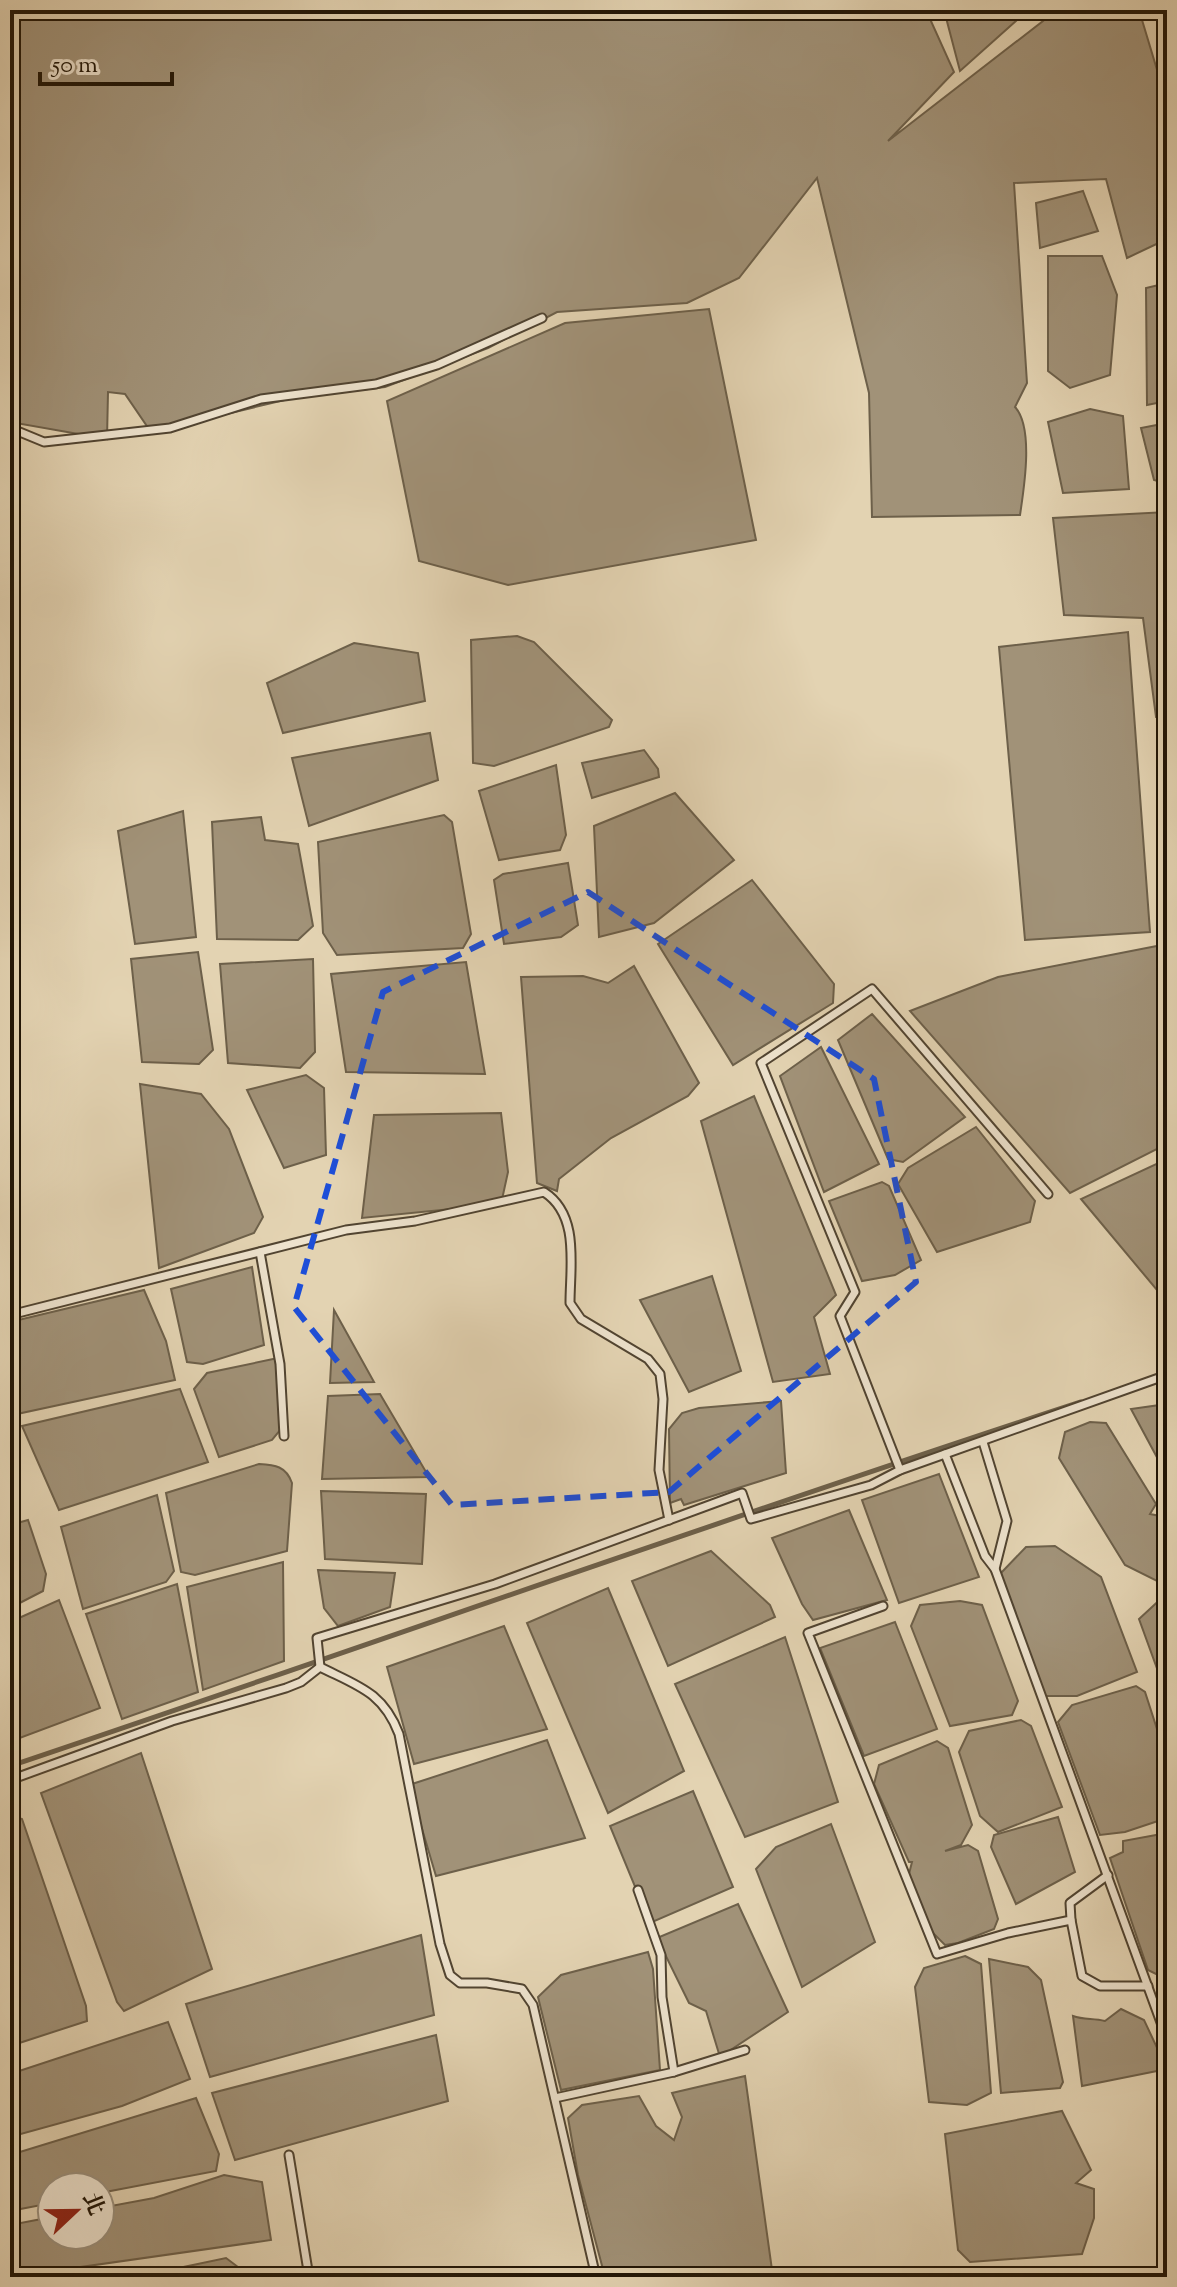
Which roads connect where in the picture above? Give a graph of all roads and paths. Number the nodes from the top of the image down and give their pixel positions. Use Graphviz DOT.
graph roads {
  1 [pos="542,318"];
  2 [pos="10,428"];
  3 [pos="1048,1194"];
  4 [pos="260,1252"];
  5 [pos="10,1315"];
  6 [pos="1167,1375"];
  7 [pos="284,1436"];
  8 [pos="983,1442"];
  9 [pos="945,1454"];
  10 [pos="900,1470"];
  11 [pos="669,1520"];
  12 [pos="995,1569"];
  13 [pos="883,1606"];
  14 [pos="320,1667"];
  15 [pos="10,1780"];
  16 [pos="1108,1875"];
  17 [pos="638,1890"];
  18 [pos="1071,1920"];
  19 [pos="1148,1986"];
  20 [pos="1167,2039"];
  21 [pos="745,2050"];
  22 [pos="674,2072"];
  23 [pos="555,2098"];
  24 [pos="289,2155"];
  25 [pos="309,2277"];
  26 [pos="596,2277"];
  1 -- 2 [label="lane"];
  3 -- 10 [label="lane"];
  4 -- 5 [label="lane"];
  4 -- 7 [label="lane"];
  4 -- 11 [label="lane"];
  6 -- 8 [label="lane"];
  8 -- 9 [label="lane"];
  8 -- 12 [label="lane"];
  9 -- 10 [label="lane"];
  9 -- 12 [label="lane"];
  10 -- 11 [label="lane"];
  11 -- 14 [label="lane"];
  12 -- 16 [label="lane"];
  13 -- 18 [label="lane"];
  14 -- 15 [label="lane"];
  14 -- 23 [label="lane"];
  16 -- 18 [label="lane"];
  16 -- 19 [label="lane"];
  17 -- 22 [label="lane"];
  18 -- 19 [label="lane"];
  19 -- 20 [label="lane"];
  21 -- 22 [label="lane"];
  22 -- 23 [label="lane"];
  23 -- 26 [label="lane"];
  24 -- 25 [label="lane"];
}
